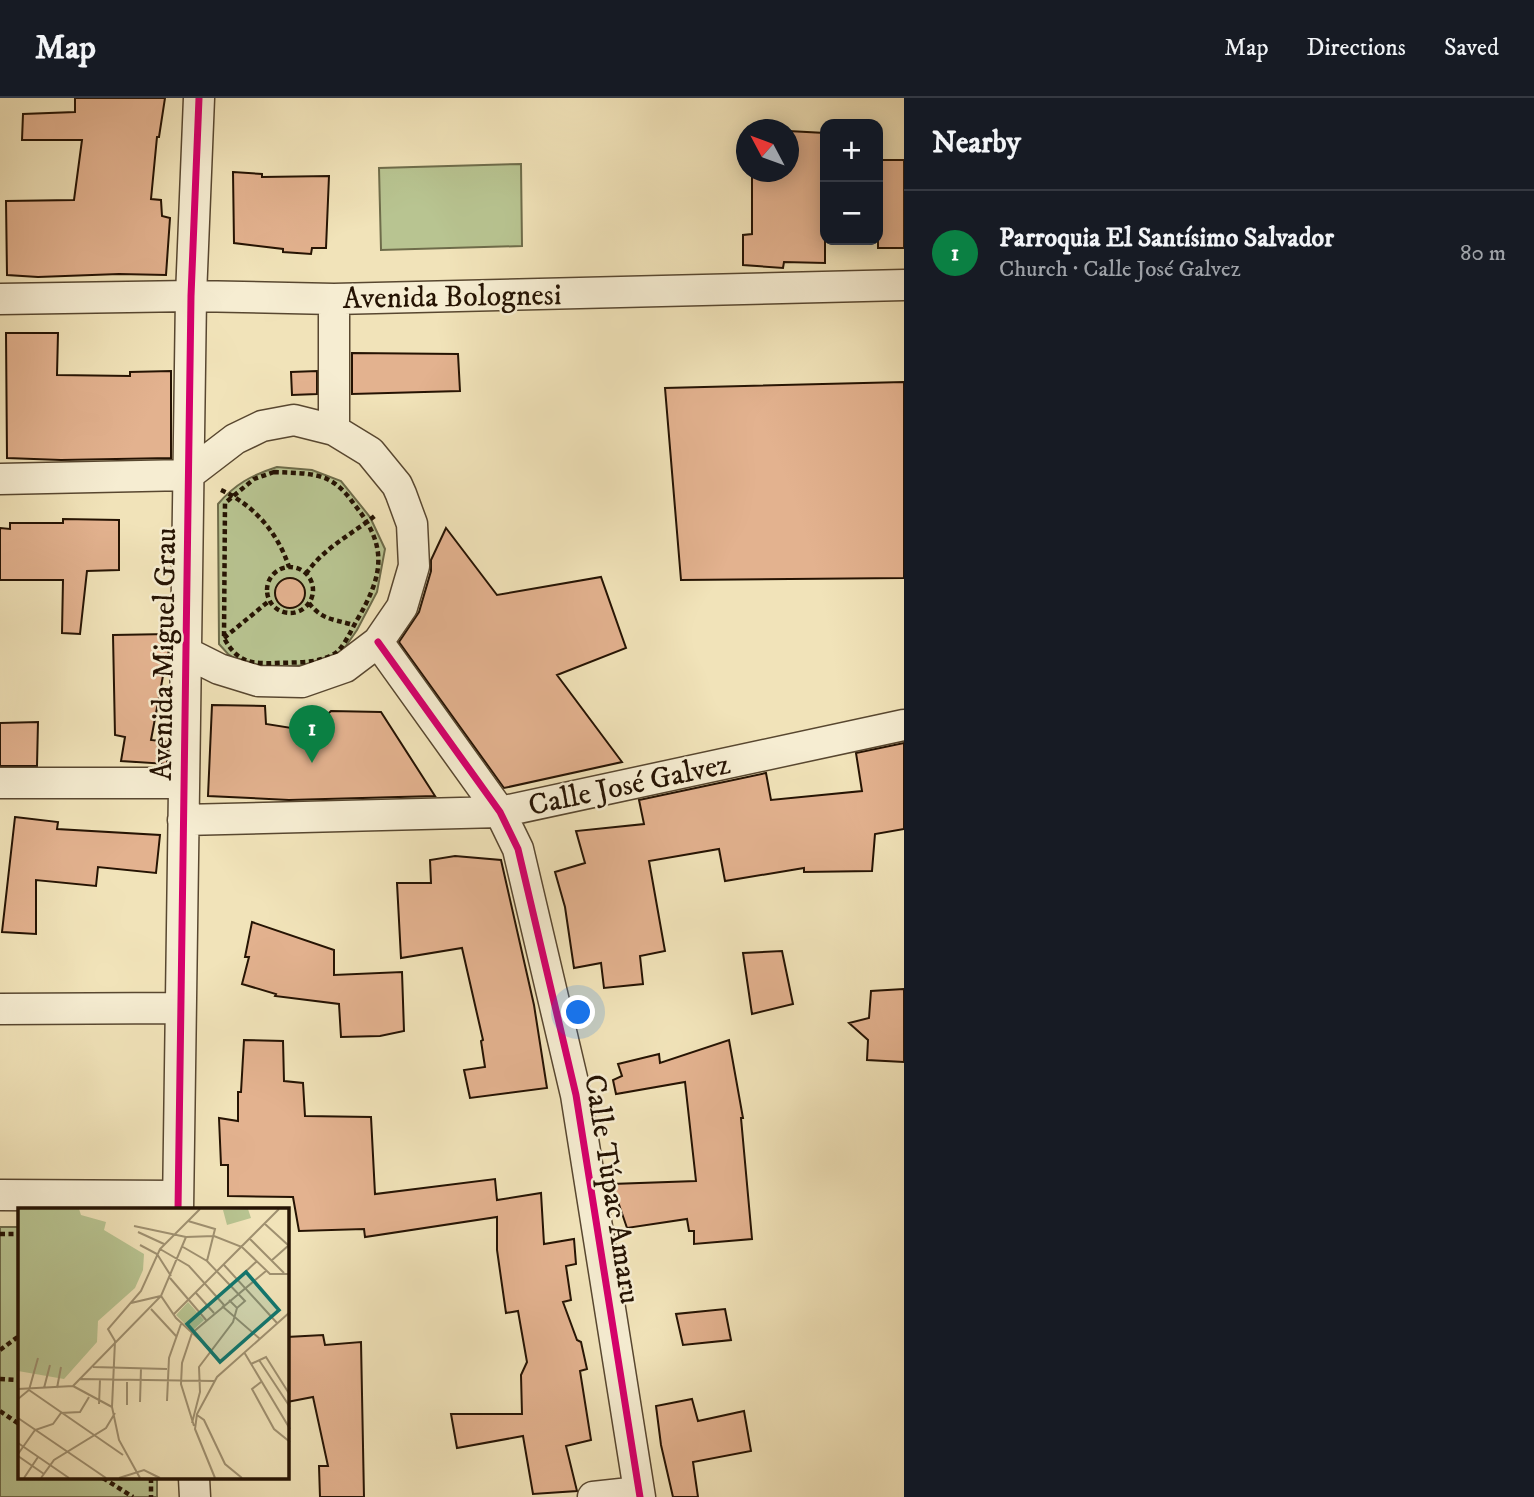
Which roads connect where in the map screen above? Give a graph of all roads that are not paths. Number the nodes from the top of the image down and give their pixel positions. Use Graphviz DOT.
graph roads {
  1 [pos="199,98"];
  2 [pos="904,285"];
  3 [pos="191,296"];
  4 [pos="0,299"];
  5 [pos="334,299"];
  6 [pos="334,430"];
  7 [pos="188,475"];
  8 [pos="0,479"];
  9 [pos="378,642"];
  10 [pos="185,652"];
  11 [pos="904,725"];
  12 [pos="0,783"];
  13 [pos="183,783"];
  14 [pos="500,812"];
  15 [pos="183,820"];
  16 [pos="0,1009"];
  17 [pos="180,1009"];
  18 [pos="0,1195"];
  19 [pos="178,1203"];
  20 [pos="639,1494"];
  21 [pos="593,1497"];
  1 -- 3 [label="street, Avenida Miguel Grau"];
  2 -- 5 [label="street, Avenida Bolognesi"];
  3 -- 4 [label="street, Avenida Bolognesi"];
  3 -- 5 [label="street, Avenida Bolognesi"];
  3 -- 7 [label="street, Avenida Miguel Grau"];
  5 -- 6 [label="street"];
  6 -- 7 [label="street"];
  6 -- 9 [label="street"];
  7 -- 8 [label="street"];
  7 -- 10 [label="street, Avenida Miguel Grau"];
  9 -- 10 [label="street"];
  9 -- 14 [label="street, Calle Túpac Amaru"];
  10 -- 13 [label="street, Avenida Miguel Grau"];
  11 -- 14 [label="street, Calle José Galvez"];
  12 -- 13 [label="street"];
  13 -- 15 [label="street, Avenida Miguel Grau"];
  14 -- 15 [label="street, Calle José Galvez"];
  14 -- 20 [label="street, Calle Túpac Amaru"];
  15 -- 17 [label="street, Avenida Miguel Grau"];
  16 -- 17 [label="street"];
  17 -- 19 [label="street, Avenida Miguel Grau"];
  18 -- 19 [label="street"];
  20 -- 21 [label="street"];
}
